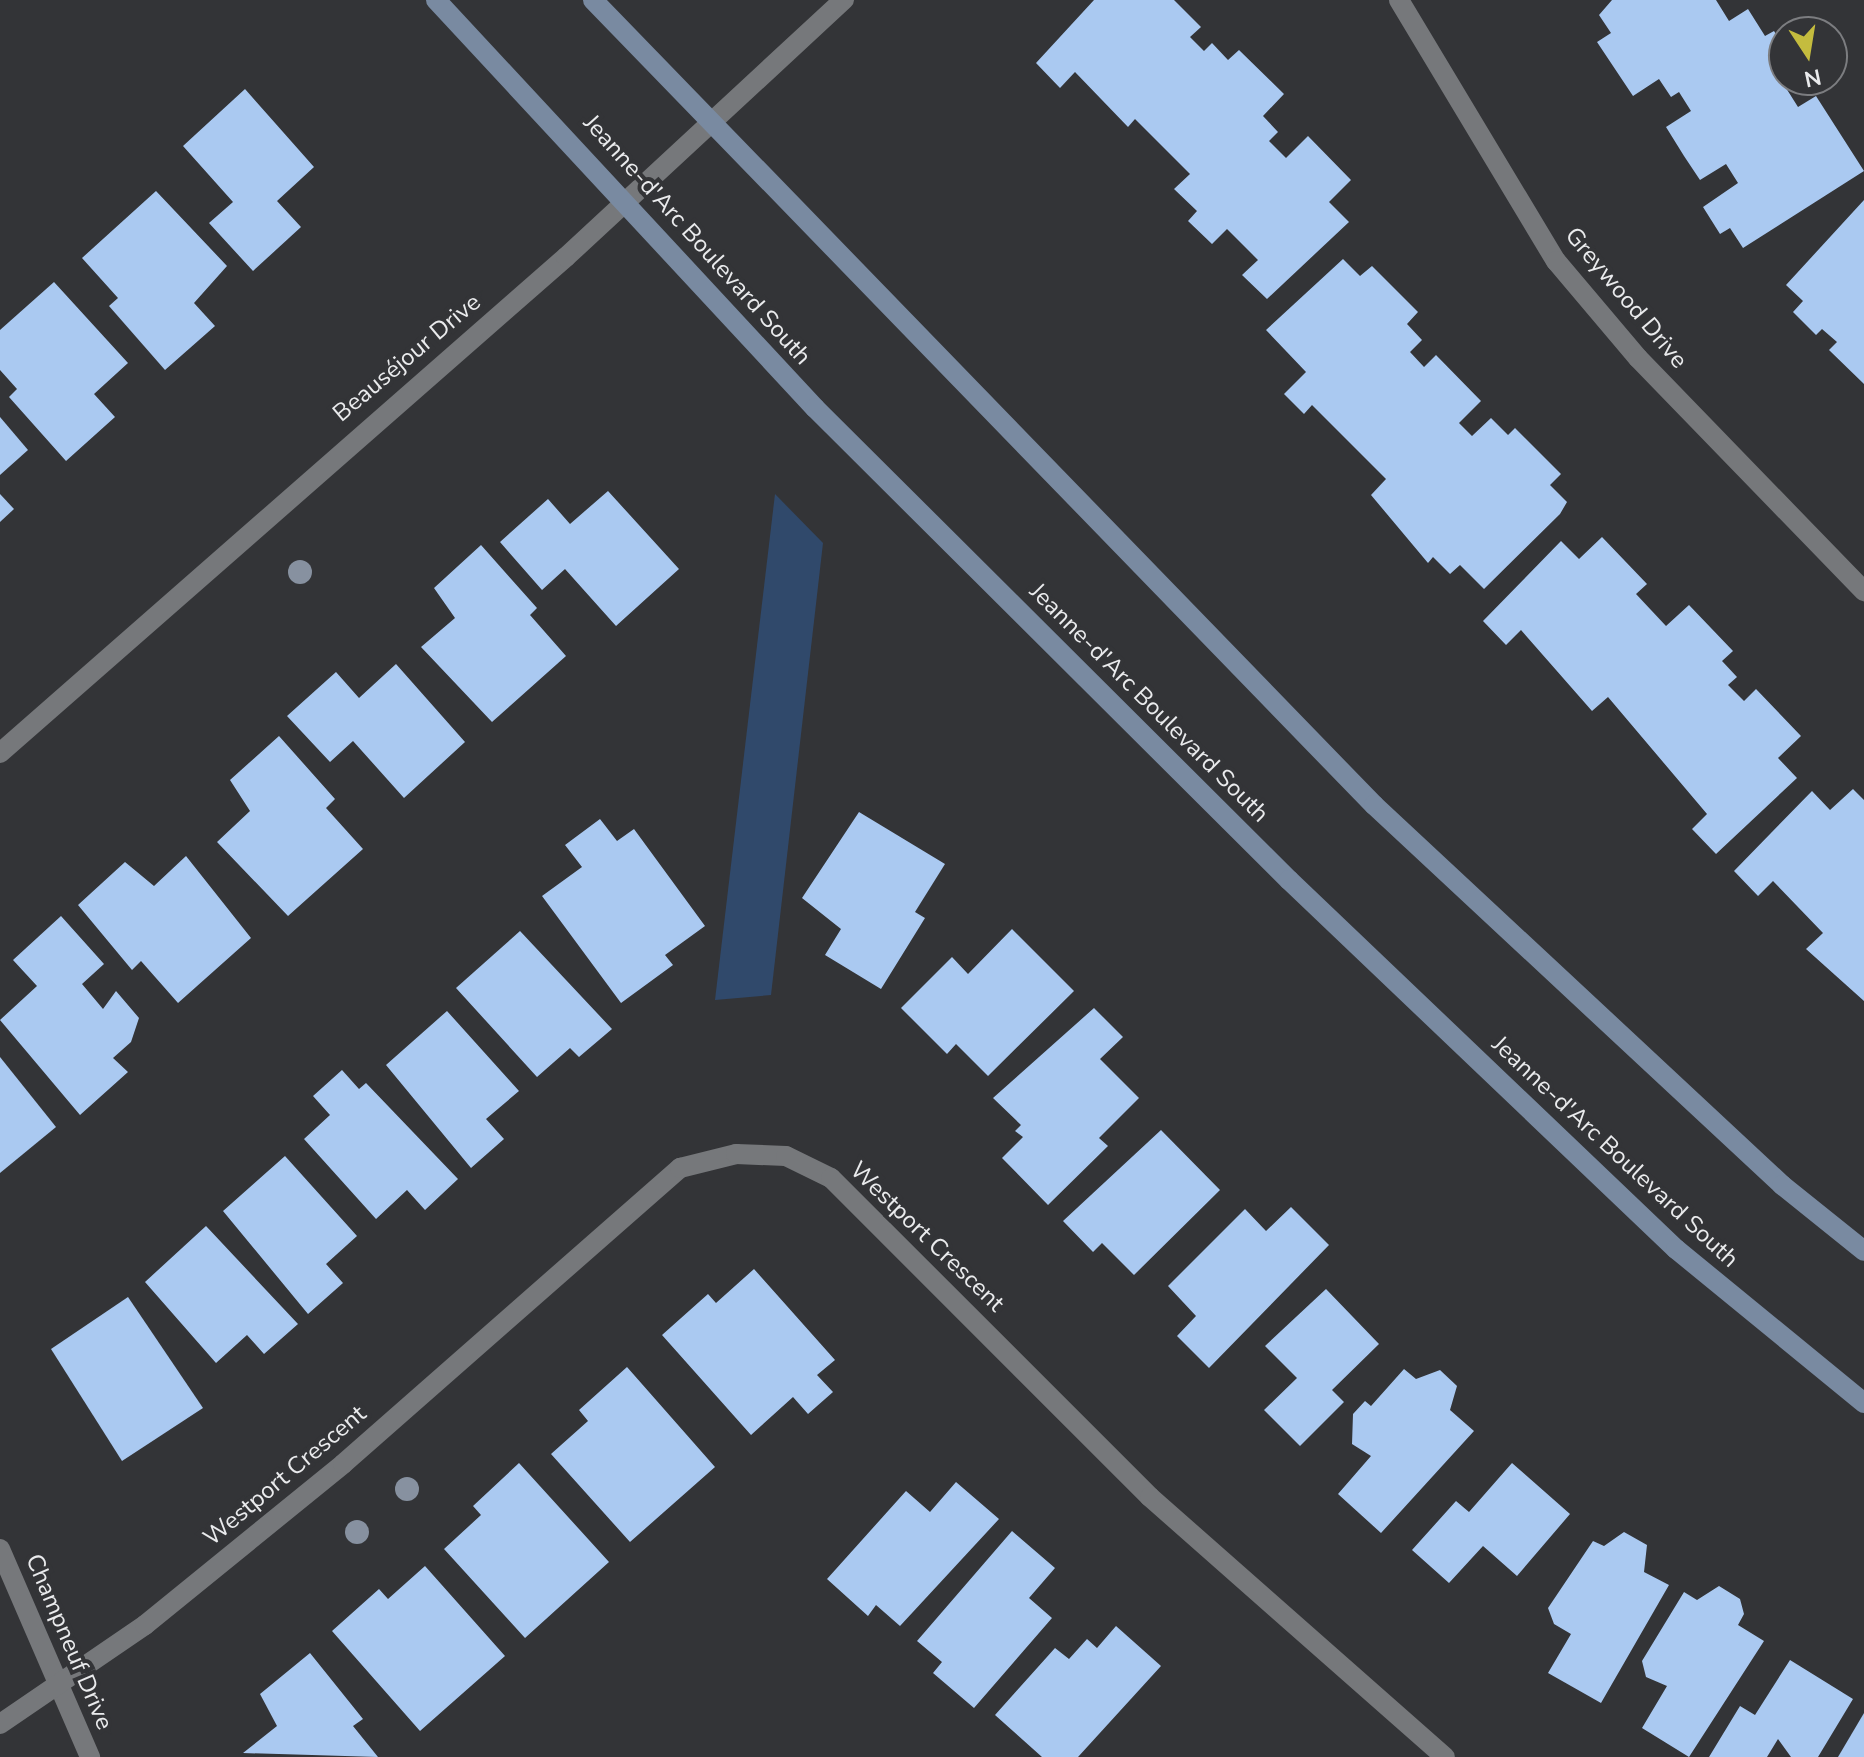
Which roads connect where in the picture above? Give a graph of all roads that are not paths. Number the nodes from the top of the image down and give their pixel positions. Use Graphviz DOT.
graph roads {
  1 [pos="436,0"];
  2 [pos="593,0"];
  3 [pos="844,0"];
  4 [pos="1399,0"];
  5 [pos="710,119"];
  6 [pos="627,199"];
  7 [pos="1864,591"];
  8 [pos="0,753"];
  9 [pos="1864,1251"];
  10 [pos="1864,1403"];
  11 [pos="0,1549"];
  12 [pos="62,1680"];
  13 [pos="0,1724"];
  14 [pos="90,1757"];
  15 [pos="1445,1757"];
  1 -- 6 [label="main road, Jeanne-d'Arc Boulevard South"];
  2 -- 5 [label="main road"];
  3 -- 5 [label="street, Beauséjour Drive"];
  4 -- 7 [label="street, Greywood Drive"];
  5 -- 6 [label="street, Beauséjour Drive"];
  5 -- 9 [label="main road"];
  6 -- 8 [label="street, Beauséjour Drive"];
  6 -- 10 [label="main road, Jeanne-d'Arc Boulevard South"];
  11 -- 12 [label="street, Champneuf Drive"];
  12 -- 13 [label="street, Westport Crescent"];
  12 -- 14 [label="street, Champneuf Drive"];
  12 -- 15 [label="street, Westport Crescent"];
}
